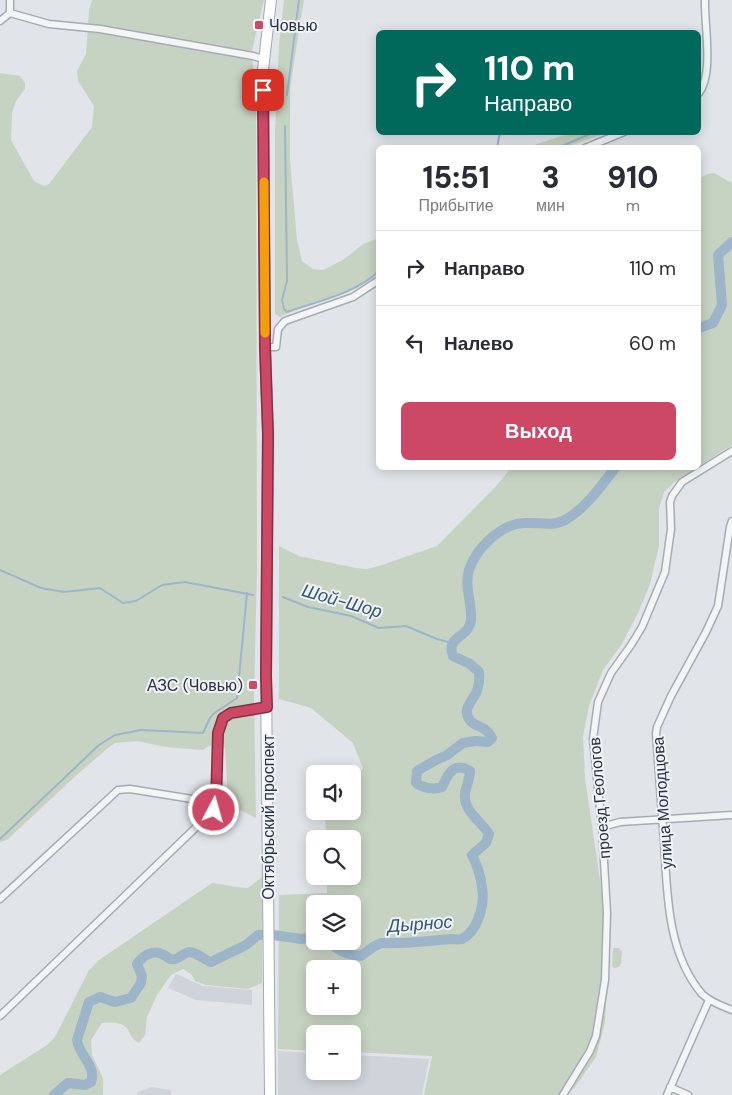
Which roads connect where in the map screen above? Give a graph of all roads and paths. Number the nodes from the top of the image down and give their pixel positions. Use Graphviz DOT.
graph roads {
  1 [pos="10,0"];
  2 [pos="271,0"];
  3 [pos="705,0"];
  4 [pos="10,13"];
  5 [pos="0,21"];
  6 [pos="264,59"];
  7 [pos="701,89"];
  8 [pos="617,135"];
  9 [pos="592,145"];
  10 [pos="376,282"];
  11 [pos="265,347"];
  12 [pos="732,451"];
  13 [pos="732,521"];
  14 [pos="267,707"];
  15 [pos="216,803"];
  16 [pos="732,816"];
  17 [pos="662,820"];
  18 [pos="602,827"];
  19 [pos="0,899"];
  20 [pos="709,1000"];
  21 [pos="732,1010"];
  22 [pos="0,1016"];
  23 [pos="670,1087"];
  24 [pos="270,1095"];
  25 [pos="563,1095"];
  26 [pos="666,1095"];
  27 [pos="688,1095"];
  1 -- 4 [label="street"];
  2 -- 6 [label="main road, Октябрьский проспект"];
  3 -- 7 [label="street"];
  4 -- 5 [label="street"];
  4 -- 6 [label="street"];
  6 -- 11 [label="main road, Октябрьский проспект"];
  8 -- 9 [label="street"];
  10 -- 11 [label="street"];
  11 -- 14 [label="main road, Октябрьский проспект"];
  12 -- 18 [label="street, проезд Геологов"];
  13 -- 17 [label="street, улица Молодцова"];
  14 -- 15 [label="street"];
  14 -- 24 [label="main road, Октябрьский проспект"];
  15 -- 19 [label="street"];
  15 -- 22 [label="street"];
  16 -- 17 [label="street"];
  17 -- 18 [label="street"];
  17 -- 20 [label="street, улица Молодцова"];
  18 -- 25 [label="street, проезд Геологов"];
  20 -- 21 [label="street"];
  20 -- 23 [label="street"];
  23 -- 26 [label="street"];
  23 -- 27 [label="street"];
}
